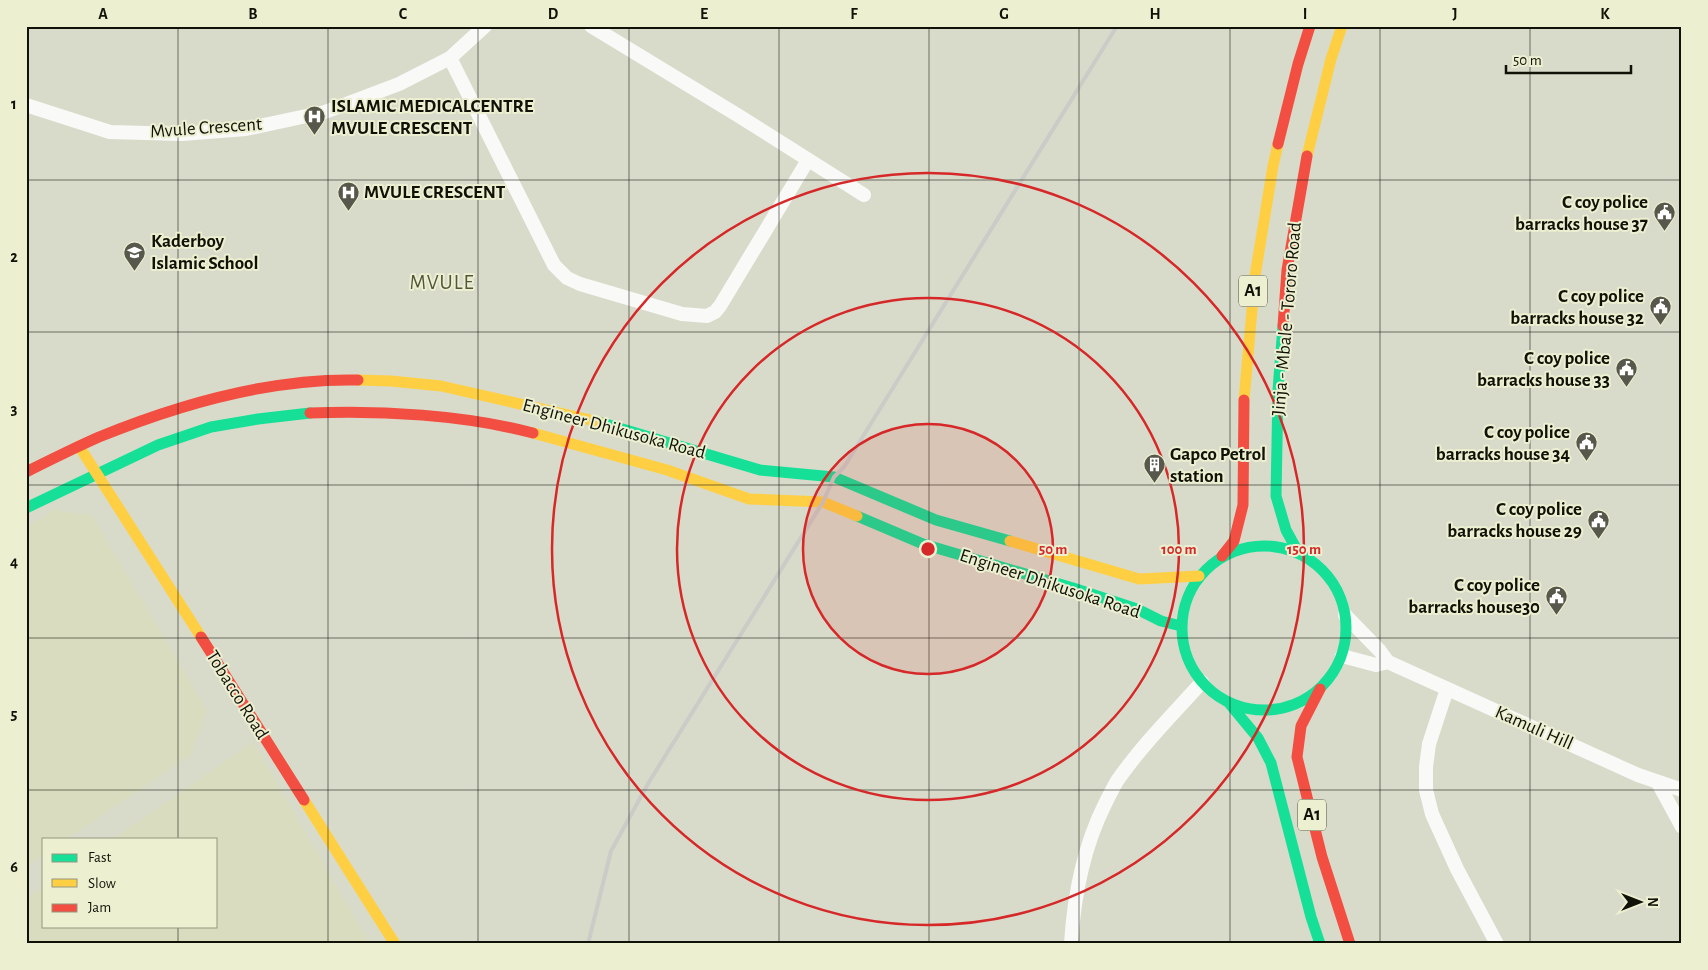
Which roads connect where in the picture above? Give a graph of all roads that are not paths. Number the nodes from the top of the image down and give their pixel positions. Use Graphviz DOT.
graph roads {
  1 [pos="485,26"];
  2 [pos="591,26"];
  3 [pos="1310,26"];
  4 [pos="1342,26"];
  5 [pos="450,58"];
  6 [pos="26,105"];
  7 [pos="808,160"];
  8 [pos="864,195"];
  9 [pos="79,446"];
  10 [pos="26,472"];
  11 [pos="99,475"];
  12 [pos="26,508"];
  13 [pos="1298,552"];
  14 [pos="1222,556"];
  15 [pos="1199,576"];
  16 [pos="1346,615"];
  17 [pos="1181,626"];
  18 [pos="1342,656"];
  19 [pos="1388,662"];
  20 [pos="1202,682"];
  21 [pos="1322,687"];
  22 [pos="1447,689"];
  23 [pos="1229,703"];
  24 [pos="1658,782"];
  25 [pos="1682,790"];
  26 [pos="1682,827"];
  27 [pos="394,944"];
  28 [pos="1071,944"];
  29 [pos="1320,944"];
  30 [pos="1350,944"];
  31 [pos="1497,944"];
  1 -- 5 [label="street, Mvule Crescent"];
  2 -- 7 [label="street"];
  3 -- 14 [label="main road, Jinja - Mbale - Tororo Road / A1"];
  4 -- 13 [label="main road, Jinja - Mbale - Tororo Road / A1"];
  5 -- 6 [label="street, Mvule Crescent"];
  5 -- 7 [label="street"];
  7 -- 8 [label="street"];
  9 -- 10 [label="main road, Engineer Dhikusoka Road"];
  9 -- 11 [label="main road, Tobacco Road"];
  9 -- 15 [label="main road, Engineer Dhikusoka Road"];
  11 -- 12 [label="main road, Engineer Dhikusoka Road"];
  11 -- 17 [label="main road, Engineer Dhikusoka Road"];
  11 -- 27 [label="main road, Tobacco Road"];
  13 -- 14 [label="main road, A1"];
  13 -- 16 [label="main road, A1"];
  14 -- 15 [label="main road, A1"];
  15 -- 17 [label="main road, A1"];
  16 -- 18 [label="main road, A1"];
  16 -- 19 [label="street, Kamuli Hill"];
  17 -- 20 [label="main road, A1"];
  18 -- 19 [label="street, Kamuli Hill"];
  18 -- 21 [label="main road, A1"];
  19 -- 22 [label="street, Kamuli Hill"];
  20 -- 23 [label="main road, A1"];
  20 -- 28 [label="street"];
  21 -- 23 [label="main road, A1"];
  21 -- 30 [label="main road, A1"];
  22 -- 24 [label="street, Kamuli Hill"];
  22 -- 31 [label="street"];
  23 -- 29 [label="main road, A1"];
  24 -- 25 [label="street, Kamuli Hill"];
  24 -- 26 [label="street"];
}
